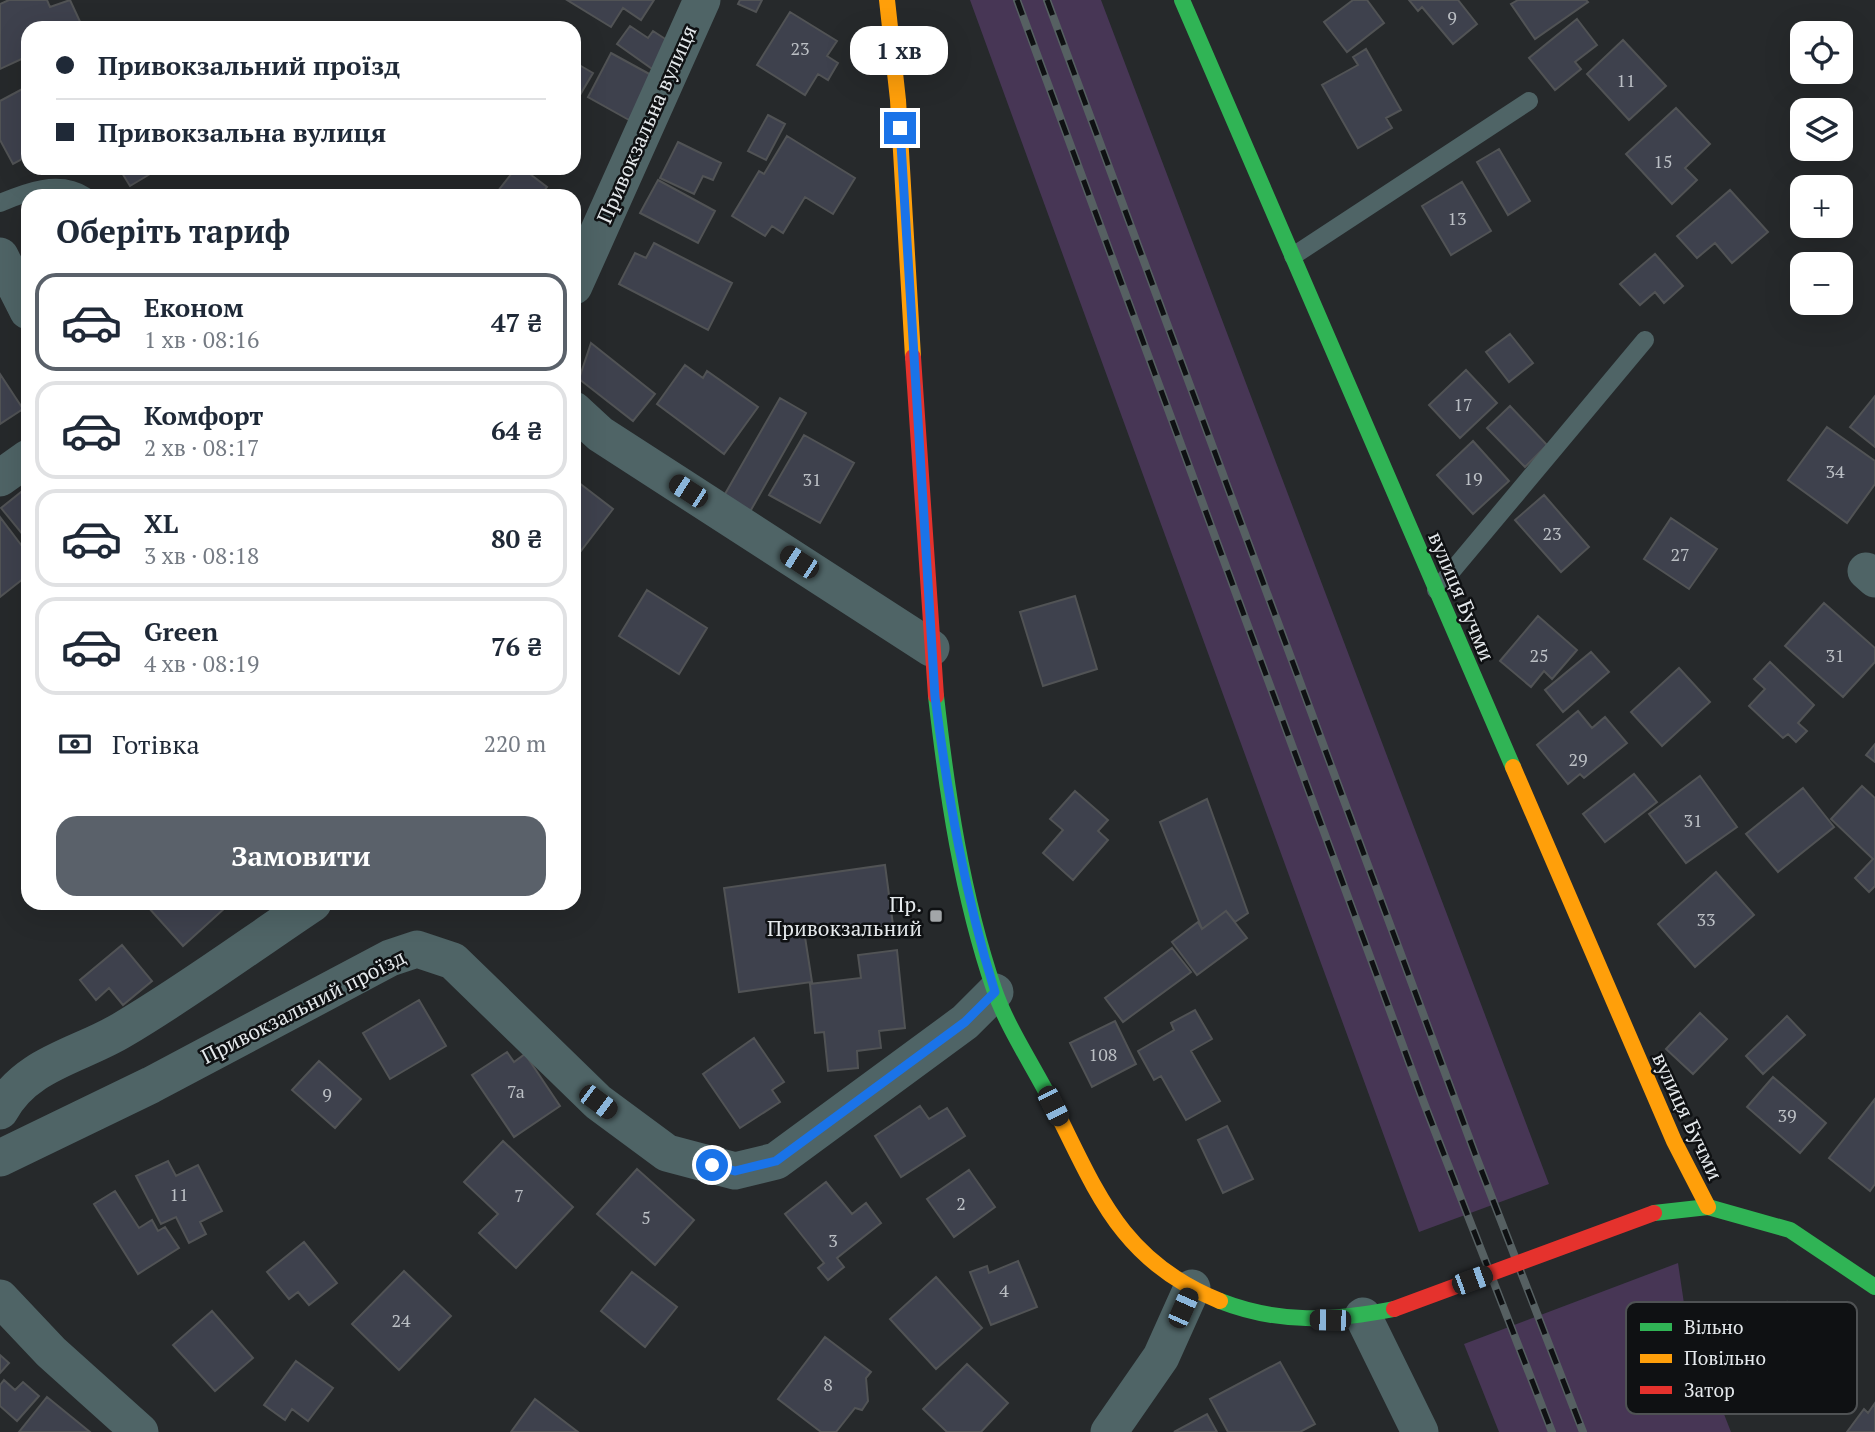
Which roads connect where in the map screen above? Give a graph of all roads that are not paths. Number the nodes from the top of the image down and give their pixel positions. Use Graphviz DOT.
graph roads {
  1 [pos="702,0"];
  2 [pos="887,0"];
  3 [pos="1182,0"];
  4 [pos="1529,101"];
  5 [pos="32,189"];
  6 [pos="74,189"];
  7 [pos="21,194"];
  8 [pos="0,203"];
  9 [pos="0,256"];
  10 [pos="1293,256"];
  11 [pos="581,270"];
  12 [pos="21,297"];
  13 [pos="1645,340"];
  14 [pos="581,416"];
  15 [pos="21,463"];
  16 [pos="0,478"];
  17 [pos="1436,590"];
  18 [pos="931,648"];
  19 [pos="302,910"];
  20 [pos="995,992"];
  21 [pos="0,1111"];
  22 [pos="0,1158"];
  23 [pos="1708,1207"];
  24 [pos="1192,1287"];
  25 [pos="1875,1287"];
  26 [pos="0,1298"];
  27 [pos="1379,1312"];
  28 [pos="140,1432"];
  29 [pos="1109,1432"];
  30 [pos="1420,1432"];
  1 -- 11 [label="street, Привокзальна вулиця"];
  2 -- 18 [label="street"];
  3 -- 10 [label="street, вулиця Бучми"];
  4 -- 10 [label="lane"];
  5 -- 6 [label="lane"];
  7 -- 8 [label="lane"];
  9 -- 12 [label="street"];
  10 -- 17 [label="street, вулиця Бучми"];
  13 -- 17 [label="lane"];
  14 -- 18 [label="street"];
  15 -- 16 [label="street"];
  17 -- 23 [label="street, вулиця Бучми"];
  18 -- 20 [label="street"];
  19 -- 21 [label="street"];
  20 -- 22 [label="street, Привокзальний проїзд"];
  20 -- 24 [label="street"];
  23 -- 25 [label="street, вулиця Бучми"];
  23 -- 27 [label="street, вулиця Бучми, bridge"];
  24 -- 27 [label="street"];
  24 -- 29 [label="street"];
  26 -- 28 [label="street"];
  27 -- 30 [label="street"];
}
